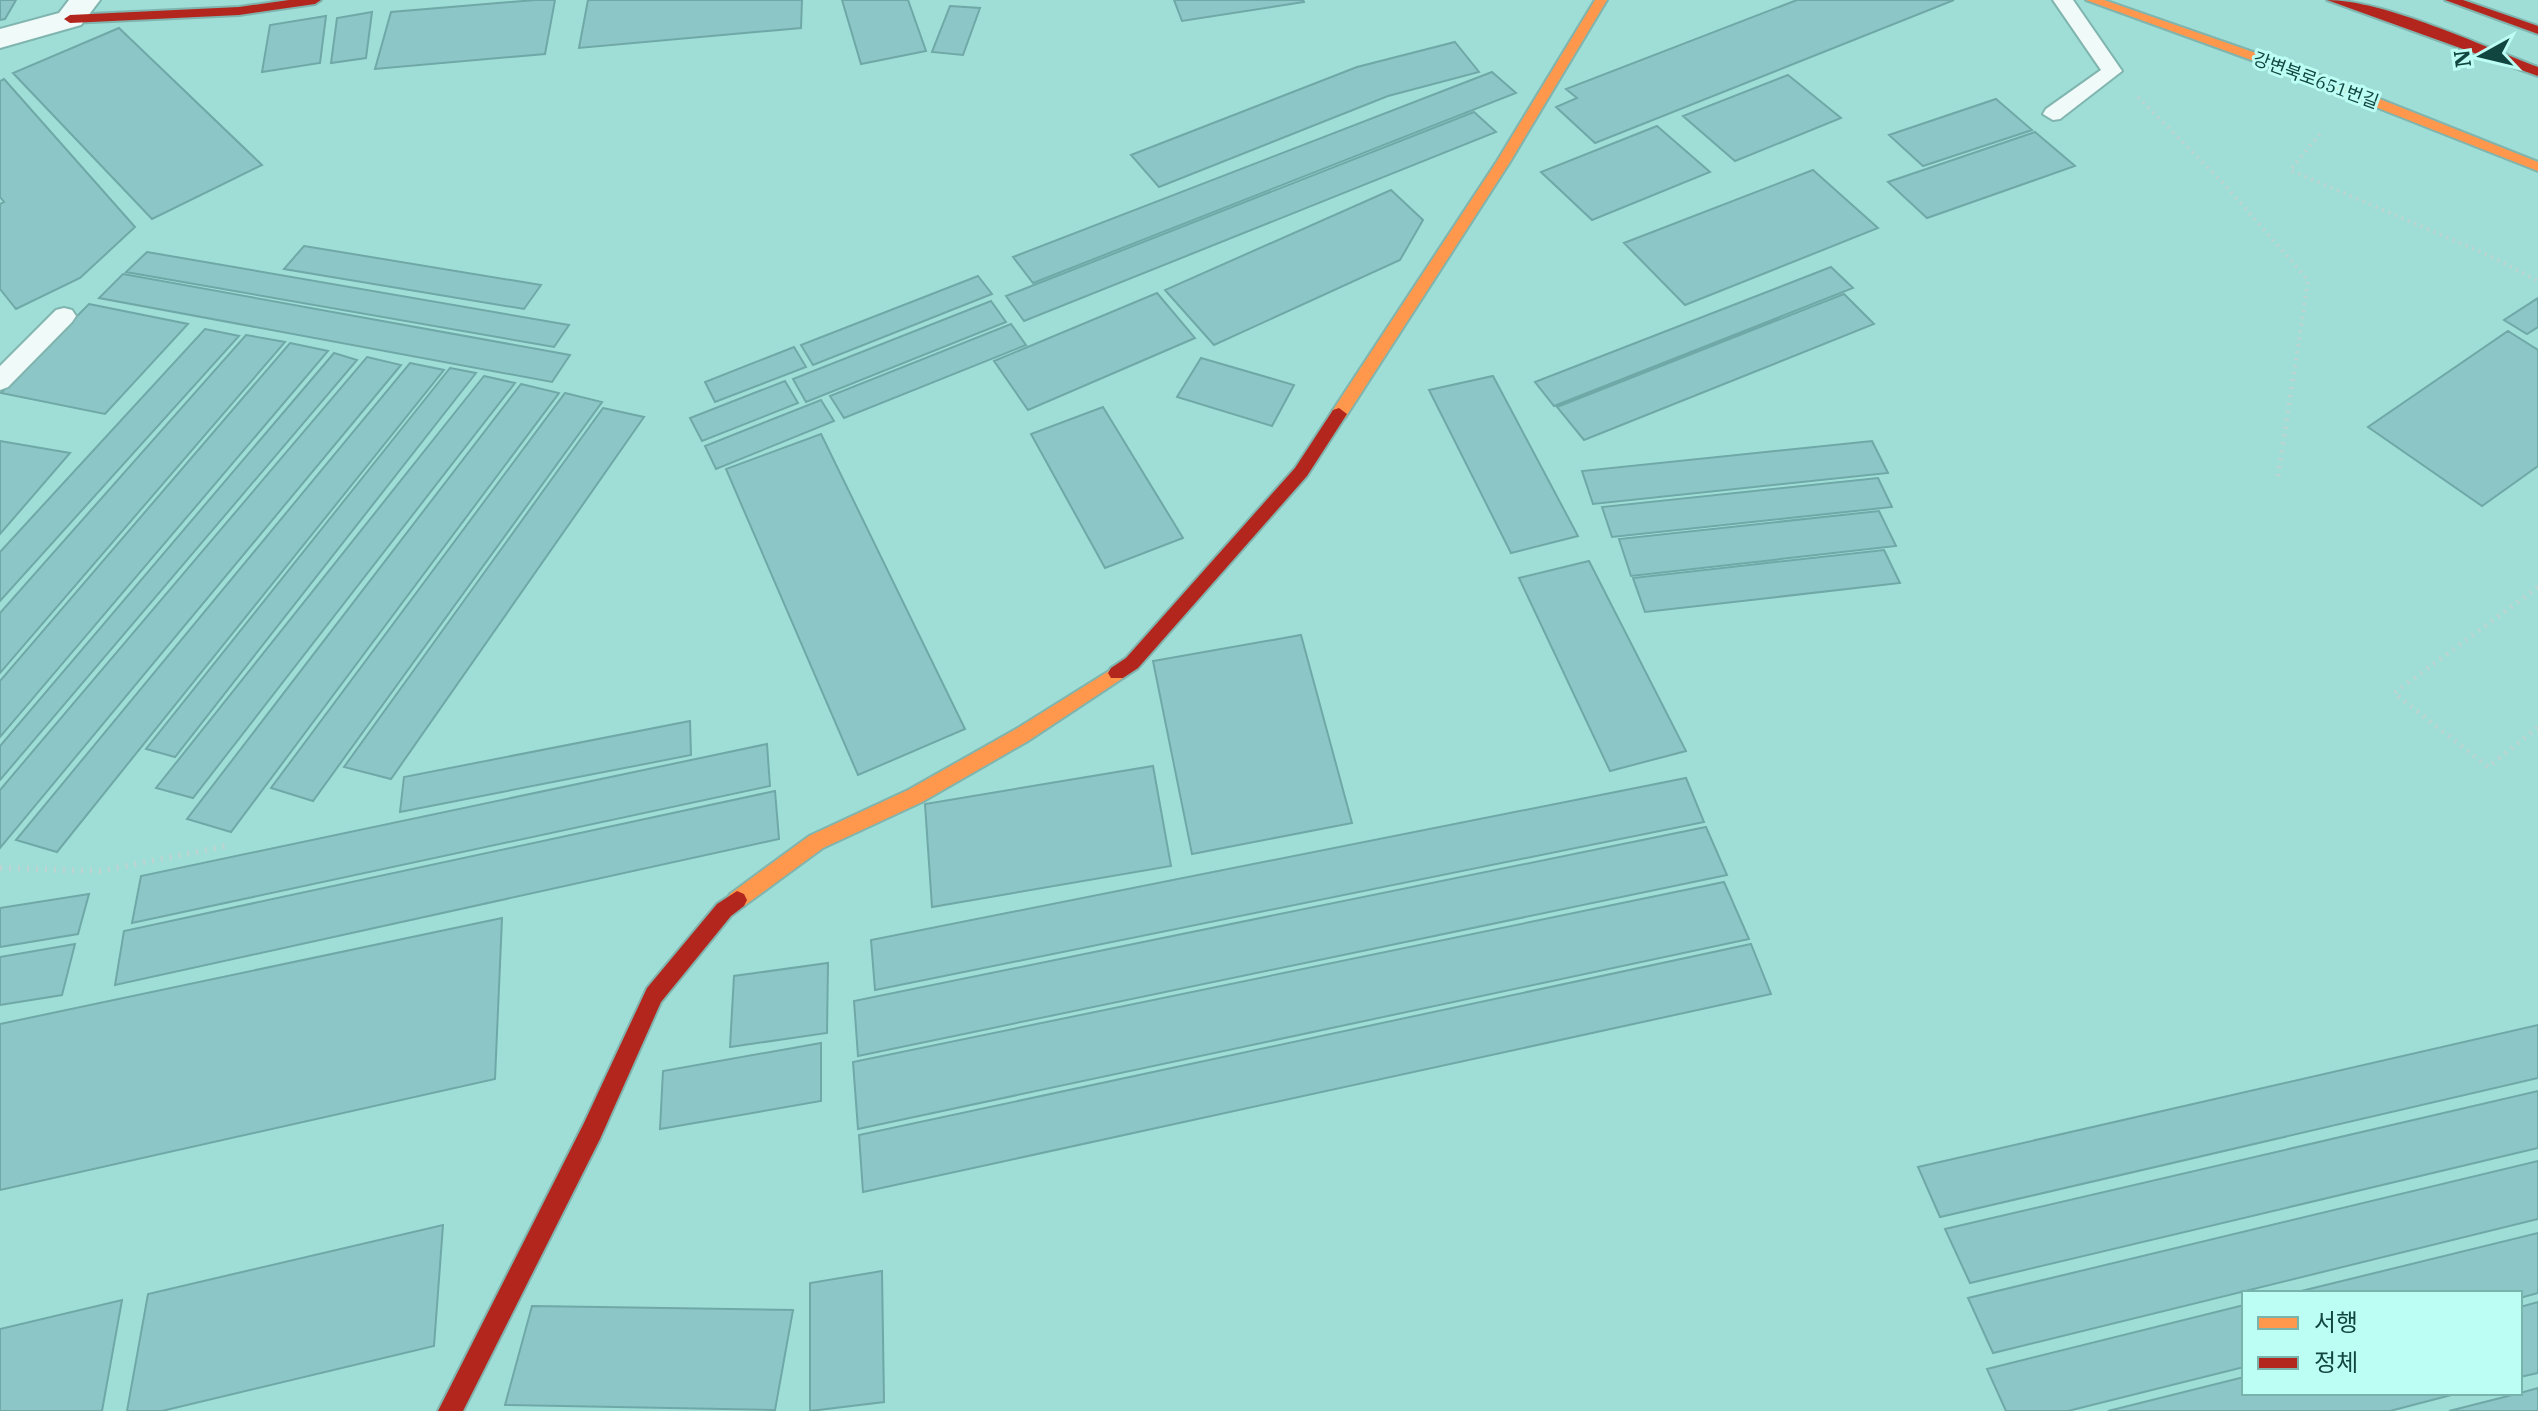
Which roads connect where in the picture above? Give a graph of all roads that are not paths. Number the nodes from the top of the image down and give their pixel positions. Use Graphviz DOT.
graph roads {
  1 [pos="315,0"];
  2 [pos="1601,0"];
  3 [pos="2063,0"];
  4 [pos="2092,0"];
  5 [pos="2333,0"];
  6 [pos="2451,0"];
  7 [pos="77,10"];
  8 [pos="2538,30"];
  9 [pos="0,39"];
  10 [pos="2538,72"];
  11 [pos="2053,114"];
  12 [pos="2538,167"];
  13 [pos="64,316"];
  14 [pos="0,381"];
  15 [pos="450,1411"];
  1 -- 7 [label="main road"];
  2 -- 15 [label="main road"];
  3 -- 11 [label="lane"];
  4 -- 12 [label="main road, 강변북로651번길"];
  5 -- 10 [label="main road"];
  6 -- 8 [label="main road"];
  7 -- 9 [label="street"];
  13 -- 14 [label="lane"];
}
